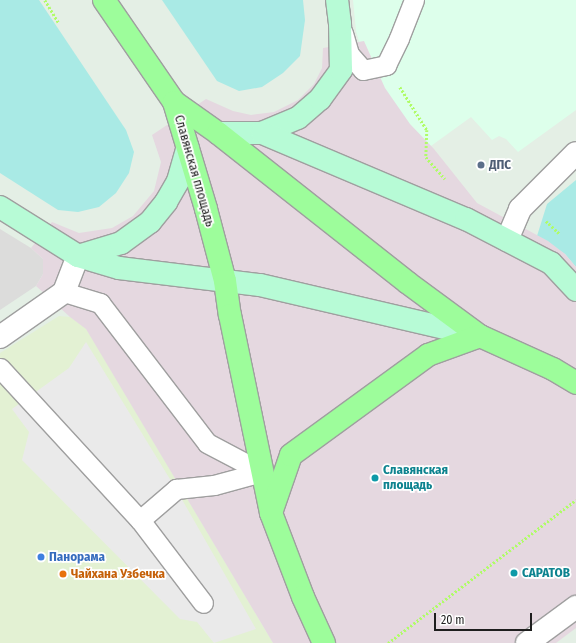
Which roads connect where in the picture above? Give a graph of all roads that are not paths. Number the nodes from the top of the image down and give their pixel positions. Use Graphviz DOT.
graph roads {
  1 [pos="104,0"];
  2 [pos="337,0"];
  3 [pos="414,0"];
  4 [pos="340,24"];
  5 [pos="174,102"];
  6 [pos="218,133"];
  7 [pos="262,133"];
  8 [pos="188,147"];
  9 [pos="576,153"];
  10 [pos="0,207"];
  11 [pos="507,240"];
  12 [pos="78,256"];
  13 [pos="225,281"];
  14 [pos="576,290"];
  15 [pos="64,292"];
  16 [pos="480,336"];
  17 [pos="0,338"];
  18 [pos="0,368"];
  19 [pos="576,383"];
  20 [pos="262,472"];
  21 [pos="271,514"];
  22 [pos="140,520"];
  23 [pos="203,603"];
  24 [pos="576,607"];
  25 [pos="324,643"];
  26 [pos="527,643"];
  1 -- 5 [label="main road"];
  2 -- 4 [label="street"];
  3 -- 4 [label="lane"];
  4 -- 7 [label="street"];
  5 -- 6 [label="main road, Славянская площадь"];
  5 -- 8 [label="main road, Славянская площадь"];
  6 -- 7 [label="street"];
  6 -- 16 [label="main road, Славянская площадь"];
  7 -- 11 [label="street"];
  8 -- 12 [label="street"];
  8 -- 13 [label="main road, Славянская площадь"];
  9 -- 11 [label="street"];
  10 -- 12 [label="street"];
  11 -- 14 [label="street"];
  12 -- 13 [label="street"];
  12 -- 15 [label="street"];
  13 -- 16 [label="street"];
  13 -- 20 [label="main road, Славянская площадь"];
  15 -- 17 [label="street"];
  15 -- 20 [label="lane"];
  16 -- 19 [label="main road, Славянская площадь"];
  16 -- 21 [label="main road"];
  18 -- 22 [label="lane"];
  20 -- 21 [label="main road, Славянская площадь"];
  20 -- 22 [label="lane"];
  21 -- 25 [label="main road, Славянская площадь"];
  22 -- 23 [label="lane"];
  24 -- 26 [label="street"];
}
